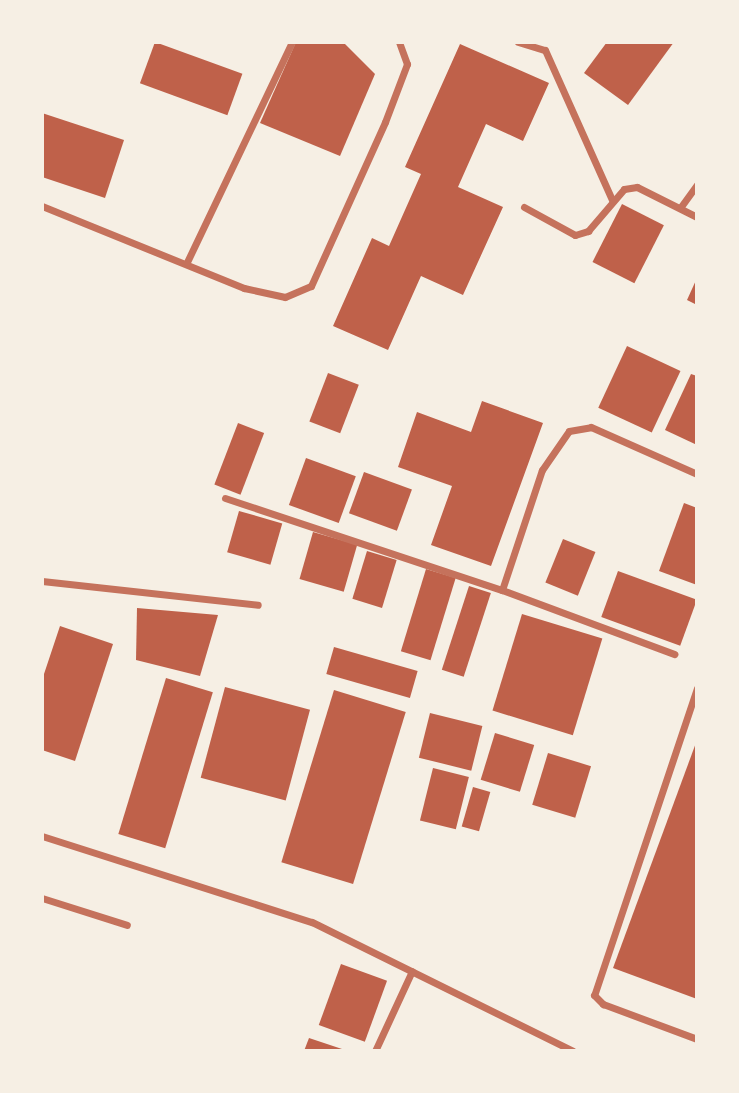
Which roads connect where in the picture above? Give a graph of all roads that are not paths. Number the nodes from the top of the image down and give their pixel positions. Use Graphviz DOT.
graph roads {
  1 [pos="292,42"];
  2 [pos="399,42"];
  3 [pos="518,42"];
  4 [pos="697,185"];
  5 [pos="612,200"];
  6 [pos="42,206"];
  7 [pos="524,207"];
  8 [pos="680,208"];
  9 [pos="697,217"];
  10 [pos="187,262"];
  11 [pos="697,474"];
  12 [pos="225,498"];
  13 [pos="42,581"];
  14 [pos="502,590"];
  15 [pos="258,605"];
  16 [pos="674,654"];
  17 [pos="697,688"];
  18 [pos="42,836"];
  19 [pos="42,898"];
  20 [pos="127,925"];
  21 [pos="412,971"];
  22 [pos="697,1039"];
  23 [pos="375,1051"];
  24 [pos="573,1051"];
  1 -- 10 [label="street"];
  2 -- 10 [label="street"];
  3 -- 5 [label="street"];
  4 -- 8 [label="street"];
  5 -- 7 [label="street"];
  5 -- 8 [label="street"];
  6 -- 10 [label="street"];
  8 -- 9 [label="street"];
  11 -- 14 [label="street"];
  12 -- 14 [label="street"];
  13 -- 15 [label="street"];
  14 -- 16 [label="street"];
  17 -- 22 [label="street"];
  18 -- 21 [label="street"];
  19 -- 20 [label="street"];
  21 -- 23 [label="street"];
  21 -- 24 [label="street"];
}
